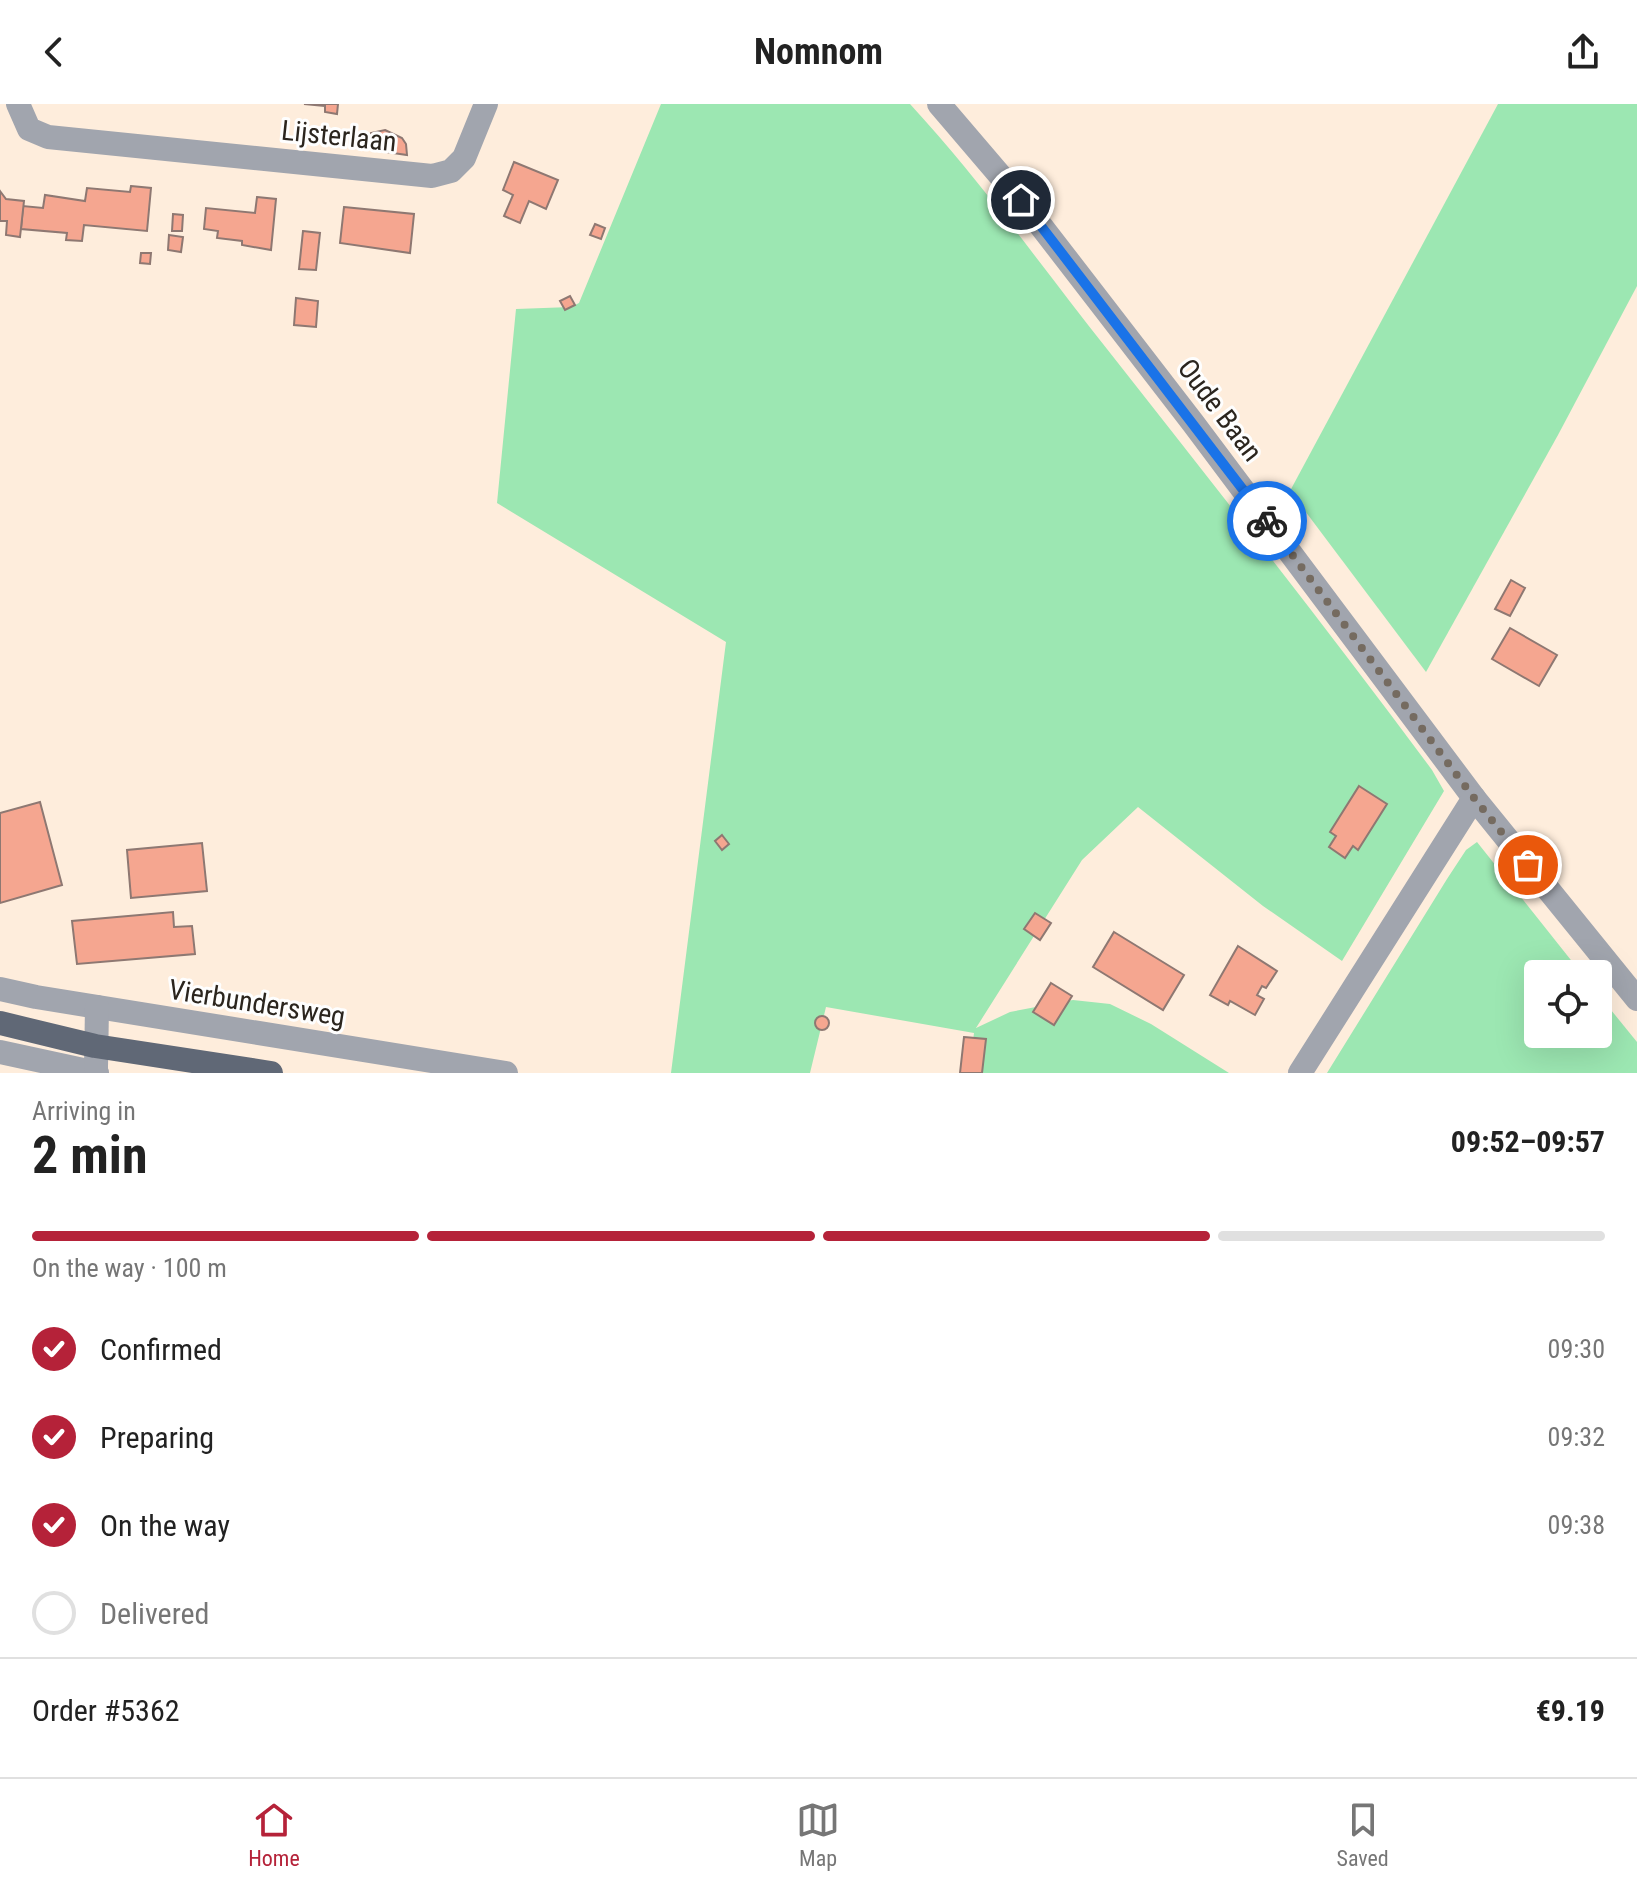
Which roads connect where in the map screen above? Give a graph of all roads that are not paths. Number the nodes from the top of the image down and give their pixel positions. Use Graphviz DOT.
graph roads {
  1 [pos="18,104"];
  2 [pos="486,104"];
  3 [pos="939,104"];
  4 [pos="1474,798"];
  5 [pos="0,989"];
  6 [pos="1637,999"];
  7 [pos="97,1007"];
  8 [pos="0,1023"];
  9 [pos="95,1046"];
  10 [pos="0,1052"];
  11 [pos="97,1073"];
  12 [pos="271,1073"];
  13 [pos="506,1073"];
  14 [pos="1300,1073"];
  1 -- 2 [label="street, Lijsterlaan"];
  3 -- 4 [label="street, Oude Baan"];
  4 -- 6 [label="street, Oude Baan"];
  4 -- 14 [label="street"];
  5 -- 7 [label="street, Vierbundersweg"];
  7 -- 9 [label="street"];
  7 -- 13 [label="street, Vierbundersweg"];
  8 -- 9 [label="main road"];
  9 -- 11 [label="street"];
  9 -- 12 [label="main road"];
  10 -- 11 [label="street"];
}
